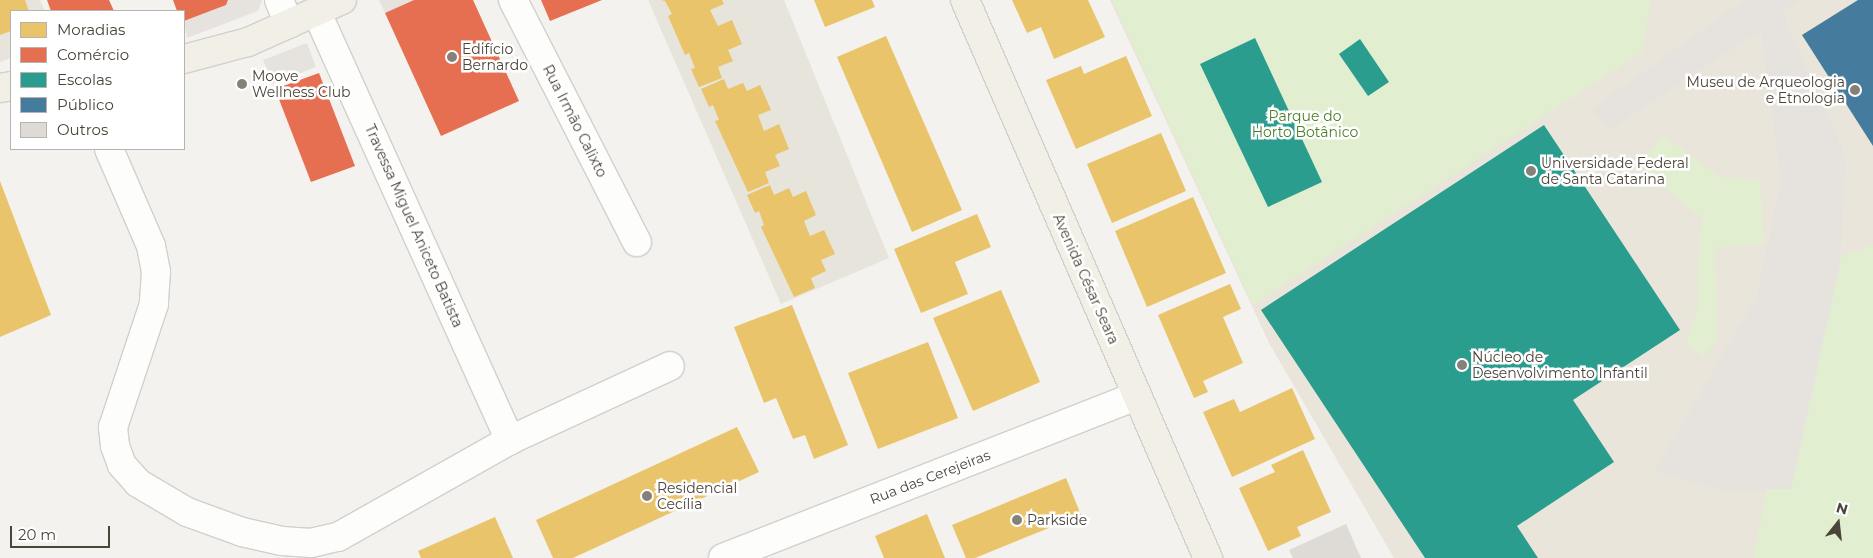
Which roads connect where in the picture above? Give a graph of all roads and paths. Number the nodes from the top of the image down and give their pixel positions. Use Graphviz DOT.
graph roads {
  1 [pos="342,0"];
  2 [pos="513,0"];
  3 [pos="965,0"];
  4 [pos="284,12"];
  5 [pos="317,13"];
  6 [pos="185,59"];
  7 [pos="109,150"];
  8 [pos="637,242"];
  9 [pos="670,366"];
  10 [pos="1137,396"];
  11 [pos="510,440"];
  12 [pos="723,558"];
  13 [pos="1208,558"];
  1 -- 5 [label="main road"];
  2 -- 8 [label="street, Rua Irmão Calixto"];
  3 -- 10 [label="main road, Avenida César Seara"];
  4 -- 5 [label="main road"];
  4 -- 6 [label="main road"];
  5 -- 11 [label="street, Travessa Miguel Aniceto Batista"];
  7 -- 11 [label="street"];
  9 -- 11 [label="street"];
  10 -- 12 [label="street, Rua das Cerejeiras"];
  10 -- 13 [label="main road, Avenida César Seara"];
}
